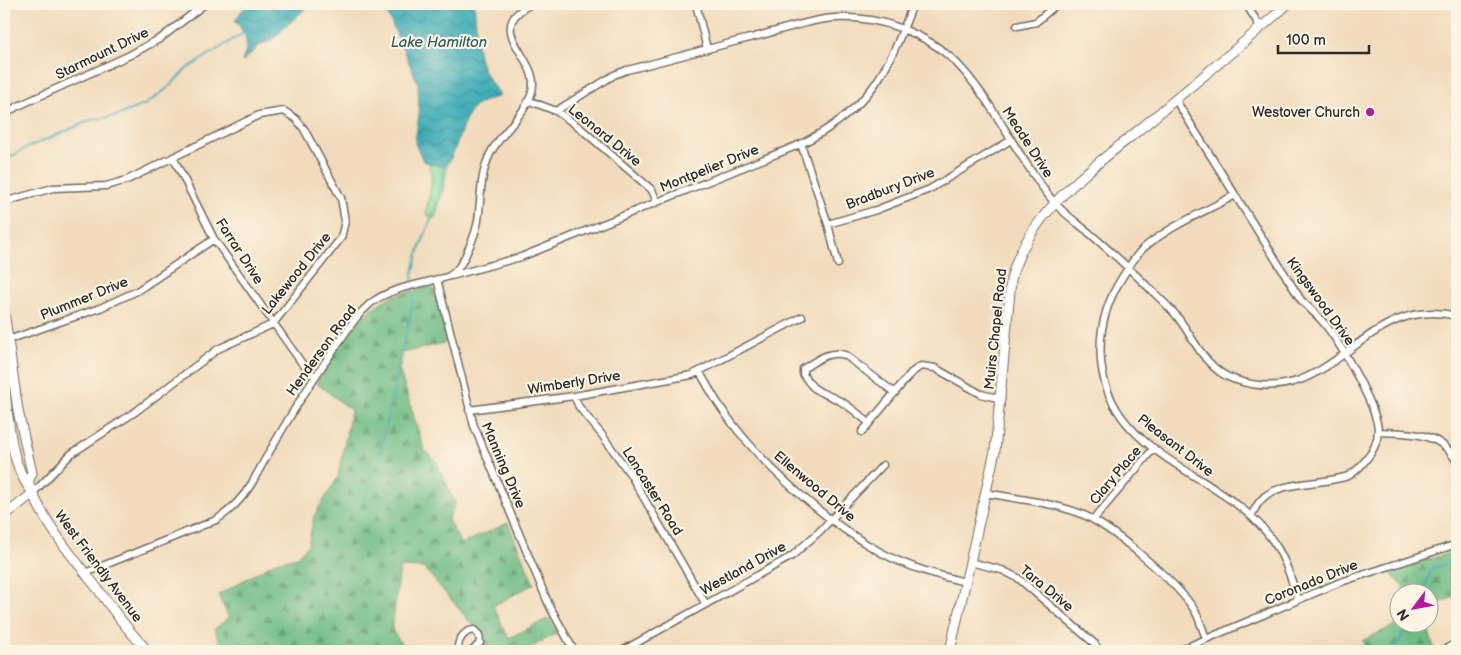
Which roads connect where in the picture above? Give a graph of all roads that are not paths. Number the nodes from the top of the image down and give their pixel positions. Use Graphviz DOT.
graph roads {
  1 [pos="205,4"];
  2 [pos="531,4"];
  3 [pos="696,4"];
  4 [pos="913,4"];
  5 [pos="1057,4"];
  6 [pos="1246,4"];
  7 [pos="1288,4"];
  8 [pos="1017,26"];
  9 [pos="1261,28"];
  10 [pos="903,29"];
  11 [pos="707,49"];
  12 [pos="1175,99"];
  13 [pos="530,101"];
  14 [pos="556,111"];
  15 [pos="4,115"];
  16 [pos="1011,140"];
  17 [pos="802,144"];
  18 [pos="172,157"];
  19 [pos="1235,196"];
  20 [pos="4,202"];
  21 [pos="656,202"];
  22 [pos="1055,204"];
  23 [pos="828,224"];
  24 [pos="214,240"];
  25 [pos="838,264"];
  26 [pos="1128,267"];
  27 [pos="450,276"];
  28 [pos="437,279"];
  29 [pos="4,311"];
  30 [pos="1457,316"];
  31 [pos="802,317"];
  32 [pos="273,324"];
  33 [pos="8,340"];
  34 [pos="1344,355"];
  35 [pos="700,373"];
  36 [pos="314,376"];
  37 [pos="4,384"];
  38 [pos="895,393"];
  39 [pos="574,396"];
  40 [pos="1001,399"];
  41 [pos="469,410"];
  42 [pos="869,423"];
  43 [pos="862,432"];
  44 [pos="1378,432"];
  45 [pos="1154,448"];
  46 [pos="1457,463"];
  47 [pos="883,465"];
  48 [pos="986,492"];
  49 [pos="32,494"];
  50 [pos="4,516"];
  51 [pos="1251,516"];
  52 [pos="832,519"];
  53 [pos="1094,519"];
  54 [pos="1457,544"];
  55 [pos="970,562"];
  56 [pos="85,573"];
  57 [pos="965,582"];
  58 [pos="1298,600"];
  59 [pos="705,603"];
  60 [pos="1206,639"];
  61 [pos="1457,643"];
  62 [pos="148,651"];
  63 [pos="458,651"];
  64 [pos="472,651"];
  65 [pos="574,651"];
  66 [pos="622,651"];
  67 [pos="950,651"];
  68 [pos="1099,651"];
  69 [pos="1178,651"];
  70 [pos="1441,651"];
  1 -- 15 [label="street, Starmount Drive"];
  2 -- 13 [label="street"];
  3 -- 11 [label="street"];
  4 -- 10 [label="street, Montpelier Drive"];
  5 -- 8 [label="street"];
  6 -- 9 [label="street"];
  7 -- 9 [label="main road, Muirs Chapel Road"];
  9 -- 12 [label="main road, Muirs Chapel Road"];
  10 -- 11 [label="street, Meade Drive"];
  10 -- 16 [label="street, Meade Drive"];
  10 -- 17 [label="street, Montpelier Drive"];
  11 -- 14 [label="street, Meade Drive"];
  12 -- 19 [label="street, Kingswood Drive"];
  12 -- 22 [label="main road, Muirs Chapel Road"];
  13 -- 14 [label="street"];
  13 -- 27 [label="street"];
  14 -- 21 [label="street, Leonard Drive"];
  16 -- 22 [label="street, Meade Drive"];
  16 -- 23 [label="street, Bradbury Drive"];
  17 -- 21 [label="street, Montpelier Drive"];
  17 -- 23 [label="street"];
  18 -- 20 [label="street, Lakewood Drive"];
  18 -- 24 [label="street, Farrar Drive"];
  18 -- 32 [label="street, Lakewood Drive"];
  19 -- 26 [label="street, Pleasant Drive"];
  19 -- 34 [label="street, Kingswood Drive"];
  21 -- 27 [label="street, Montpelier Drive"];
  22 -- 26 [label="street, Meade Drive"];
  22 -- 40 [label="main road, Muirs Chapel Road"];
  23 -- 25 [label="street"];
  24 -- 32 [label="street, Farrar Drive"];
  24 -- 33 [label="street, Plummer Drive"];
  26 -- 34 [label="street, Meade Drive"];
  26 -- 45 [label="street, Pleasant Drive"];
  27 -- 28 [label="street, Henderson Road"];
  28 -- 36 [label="street, Henderson Road"];
  28 -- 41 [label="street, Manning Drive"];
  29 -- 33 [label="main road, West Friendly Avenue"];
  30 -- 34 [label="street, Meade Drive"];
  31 -- 35 [label="street"];
  32 -- 36 [label="street, Farrar Drive"];
  32 -- 49 [label="street, Lakewood Drive"];
  33 -- 49 [label="main road, West Friendly Avenue"];
  34 -- 44 [label="street, Kingswood Drive"];
  35 -- 39 [label="street, Wimberly Drive"];
  35 -- 52 [label="street, Ellenwood Drive"];
  36 -- 56 [label="street, Henderson Road"];
  37 -- 49 [label="main road, West Friendly Avenue"];
  38 -- 40 [label="street"];
  38 -- 42 [label="street"];
  38 -- 42 [label="street"];
  39 -- 41 [label="street, Wimberly Drive"];
  39 -- 59 [label="street, Lancaster Road"];
  40 -- 48 [label="main road, Muirs Chapel Road"];
  41 -- 65 [label="street, Manning Drive"];
  42 -- 43 [label="street"];
  44 -- 46 [label="street"];
  44 -- 51 [label="street"];
  45 -- 51 [label="street, Pleasant Drive"];
  45 -- 53 [label="street, Clary Place"];
  47 -- 52 [label="street, Westland Drive"];
  48 -- 53 [label="street"];
  48 -- 55 [label="main road, Muirs Chapel Road"];
  49 -- 50 [label="main road"];
  49 -- 56 [label="main road, West Friendly Avenue"];
  51 -- 58 [label="street, Pleasant Drive"];
  52 -- 57 [label="street, Ellenwood Drive"];
  52 -- 59 [label="street, Westland Drive"];
  53 -- 60 [label="street"];
  54 -- 58 [label="street, Coronado Drive"];
  55 -- 57 [label="main road, Muirs Chapel Road"];
  55 -- 68 [label="street, Tara Drive"];
  56 -- 62 [label="main road, West Friendly Avenue"];
  57 -- 67 [label="main road, Muirs Chapel Road"];
  58 -- 60 [label="street, Coronado Drive"];
  59 -- 66 [label="street, Westland Drive"];
  60 -- 69 [label="street, Coronado Drive"];
  61 -- 70 [label="street"];
  63 -- 64 [label="street"];
}
